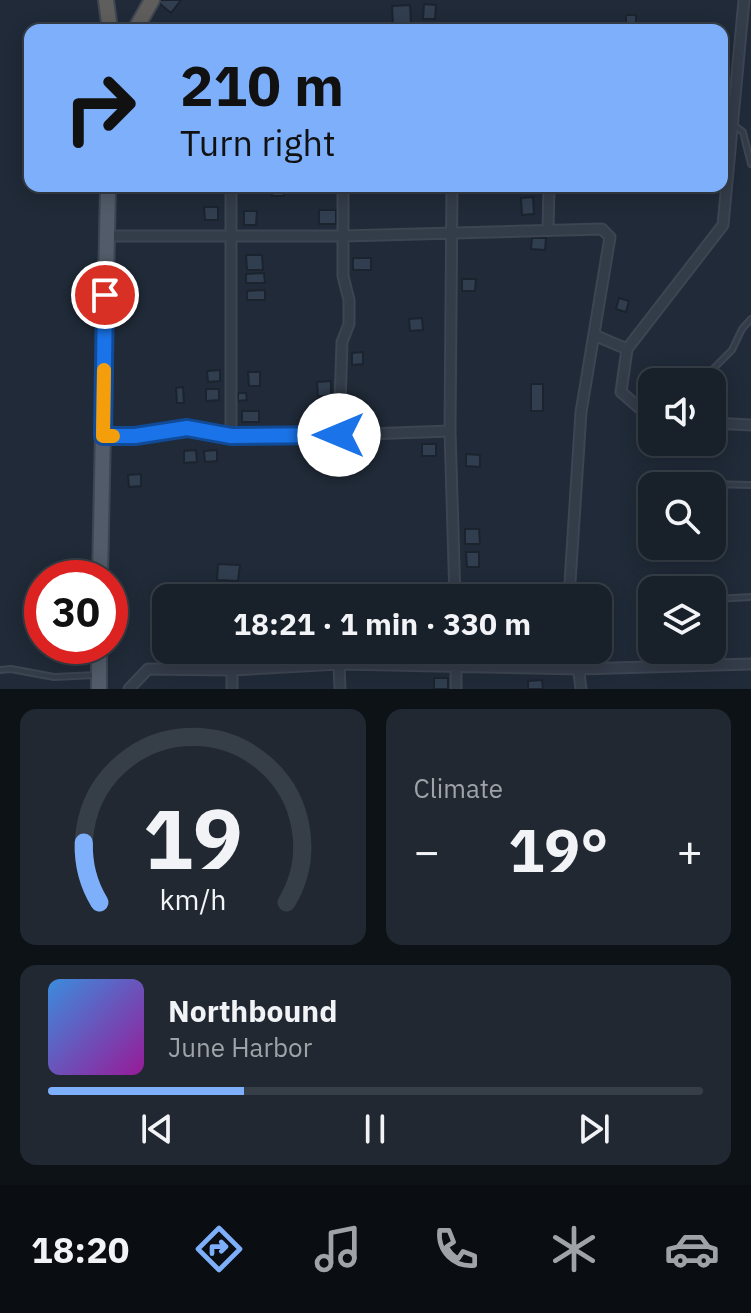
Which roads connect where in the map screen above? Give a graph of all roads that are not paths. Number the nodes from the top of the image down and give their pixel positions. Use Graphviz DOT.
graph roads {
  1 [pos="109,0"];
  2 [pos="152,0"];
  3 [pos="744,0"];
  4 [pos="110,24"];
  5 [pos="138,24"];
  6 [pos="733,125"];
  7 [pos="751,164"];
  8 [pos="728,175"];
  9 [pos="108,192"];
  10 [pos="231,192"];
  11 [pos="343,192"];
  12 [pos="452,192"];
  13 [pos="549,192"];
  14 [pos="726,192"];
  15 [pos="548,230"];
  16 [pos="452,232"];
  17 [pos="106,236"];
  18 [pos="343,236"];
  19 [pos="230,237"];
  20 [pos="751,319"];
  21 [pos="594,335"];
  22 [pos="627,349"];
  23 [pos="714,368"];
  24 [pos="638,407"];
  25 [pos="726,424"];
  26 [pos="751,425"];
  27 [pos="450,431"];
  28 [pos="339,435"];
  29 [pos="103,436"];
  30 [pos="231,436"];
  31 [pos="726,484"];
  32 [pos="751,485"];
  33 [pos="100,560"];
  34 [pos="455,584"];
  35 [pos="570,584"];
  36 [pos="751,597"];
  37 [pos="726,598"];
  38 [pos="339,664"];
  39 [pos="578,664"];
  40 [pos="751,664"];
  41 [pos="456,666"];
  42 [pos="579,669"];
  43 [pos="0,670"];
  44 [pos="232,670"];
  45 [pos="99,682"];
  46 [pos="129,689"];
  47 [pos="232,689"];
  48 [pos="340,689"];
  49 [pos="456,689"];
  50 [pos="581,689"];
  1 -- 4 [label="highway"];
  2 -- 5 [label="highway"];
  3 -- 6 [label="street"];
  6 -- 7 [label="lane"];
  6 -- 8 [label="street"];
  9 -- 17 [label="main road"];
  10 -- 19 [label="street"];
  11 -- 18 [label="street"];
  12 -- 16 [label="street"];
  13 -- 15 [label="street"];
  14 -- 22 [label="street"];
  15 -- 16 [label="street"];
  15 -- 21 [label="street"];
  16 -- 18 [label="street"];
  16 -- 27 [label="street"];
  17 -- 19 [label="street"];
  17 -- 29 [label="main road"];
  18 -- 19 [label="street"];
  18 -- 28 [label="street"];
  19 -- 30 [label="street"];
  20 -- 23 [label="lane"];
  21 -- 22 [label="street"];
  21 -- 35 [label="street"];
  22 -- 24 [label="street"];
  25 -- 26 [label="street"];
  27 -- 28 [label="street"];
  27 -- 34 [label="street"];
  28 -- 30 [label="street"];
  29 -- 30 [label="street"];
  29 -- 33 [label="main road"];
  31 -- 32 [label="lane"];
  36 -- 37 [label="lane"];
  38 -- 41 [label="street"];
  38 -- 44 [label="street"];
  38 -- 48 [label="street"];
  39 -- 42 [label="street"];
  40 -- 42 [label="street"];
  41 -- 42 [label="street"];
  41 -- 49 [label="street"];
  42 -- 50 [label="street"];
  43 -- 45 [label="lane"];
  44 -- 46 [label="street"];
  44 -- 47 [label="street"];
}
